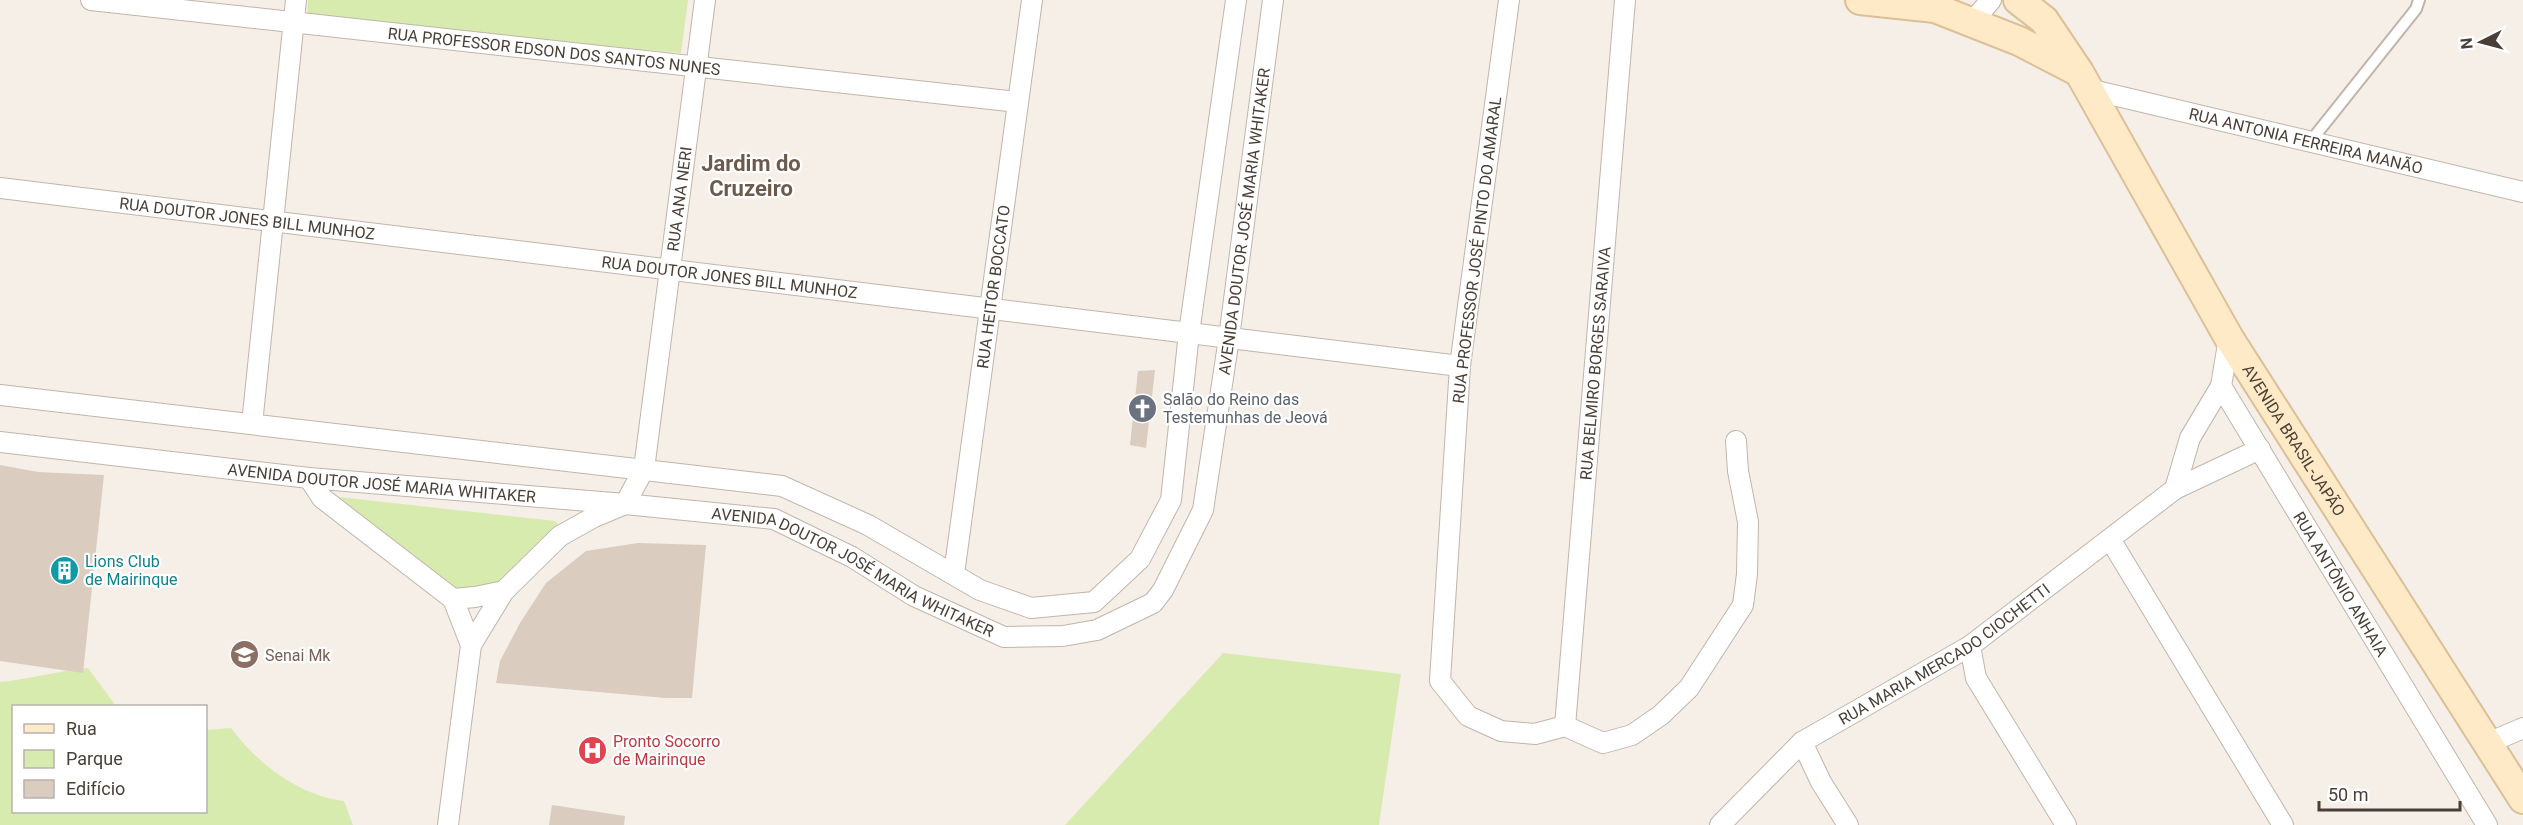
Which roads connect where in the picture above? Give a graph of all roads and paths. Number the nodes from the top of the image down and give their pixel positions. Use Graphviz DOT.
graph roads {
  1 [pos="91,0"];
  2 [pos="296,0"];
  3 [pos="705,0"];
  4 [pos="1032,0"];
  5 [pos="1236,0"];
  6 [pos="1273,0"];
  7 [pos="1509,0"];
  8 [pos="1624,0"];
  9 [pos="1860,0"];
  10 [pos="1991,0"];
  11 [pos="2018,0"];
  12 [pos="2419,0"];
  13 [pos="294,22"];
  14 [pos="1972,22"];
  15 [pos="696,67"];
  16 [pos="2084,80"];
  17 [pos="1018,102"];
  18 [pos="2310,141"];
  19 [pos="0,188"];
  20 [pos="2523,192"];
  21 [pos="273,221"];
  22 [pos="671,270"];
  23 [pos="990,309"];
  24 [pos="1189,333"];
  25 [pos="1229,338"];
  26 [pos="2229,338"];
  27 [pos="1460,366"];
  28 [pos="2221,386"];
  29 [pos="0,395"];
  30 [pos="252,424"];
  31 [pos="1736,441"];
  32 [pos="0,442"];
  33 [pos="2260,449"];
  34 [pos="644,470"];
  35 [pos="309,478"];
  36 [pos="2175,489"];
  37 [pos="625,504"];
  38 [pos="2110,539"];
  39 [pos="954,574"];
  40 [pos="504,591"];
  41 [pos="453,598"];
  42 [pos="471,645"];
  43 [pos="1970,646"];
  44 [pos="1565,726"];
  45 [pos="2523,728"];
  46 [pos="1802,742"];
  47 [pos="2486,744"];
  48 [pos="2521,791"];
  49 [pos="448,825"];
  50 [pos="1720,825"];
  51 [pos="1848,825"];
  52 [pos="2066,825"];
  53 [pos="2283,825"];
  54 [pos="2487,825"];
  1 -- 13 [label="street, RUA PROFESSOR EDSON DOS SANTOS NUNES"];
  2 -- 13 [label="street"];
  3 -- 15 [label="street, RUA ANA NERI"];
  4 -- 17 [label="street, RUA HEITOR BOCCATO"];
  5 -- 24 [label="street"];
  6 -- 25 [label="street, AVENIDA DOUTOR JOSÉ MARIA WHITAKER"];
  7 -- 27 [label="street, RUA PROFESSOR JOSÉ PINTO DO AMARAL"];
  8 -- 44 [label="street, RUA BELMIRO BORGES SARAIVA"];
  9 -- 14 [label="main road"];
  10 -- 14 [label="street"];
  11 -- 16 [label="main road, AVENIDA BRASIL-JAPÃO"];
  12 -- 18 [label="lane"];
  13 -- 15 [label="street, RUA PROFESSOR EDSON DOS SANTOS NUNES"];
  13 -- 21 [label="street"];
  14 -- 16 [label="main road"];
  15 -- 17 [label="street, RUA PROFESSOR EDSON DOS SANTOS NUNES"];
  15 -- 22 [label="street, RUA ANA NERI"];
  16 -- 18 [label="street, RUA ANTONIA FERREIRA MANÃO"];
  16 -- 26 [label="main road, AVENIDA BRASIL-JAPÃO"];
  17 -- 23 [label="street, RUA HEITOR BOCCATO"];
  18 -- 20 [label="street, RUA ANTONIA FERREIRA MANÃO"];
  19 -- 21 [label="street, RUA DOUTOR JONES BILL MUNHOZ"];
  21 -- 22 [label="street, RUA DOUTOR JONES BILL MUNHOZ"];
  21 -- 30 [label="street"];
  22 -- 23 [label="street, RUA DOUTOR JONES BILL MUNHOZ"];
  22 -- 34 [label="street, RUA ANA NERI"];
  23 -- 24 [label="street, RUA DOUTOR JONES BILL MUNHOZ"];
  23 -- 39 [label="street, RUA HEITOR BOCCATO"];
  24 -- 25 [label="street, RUA DOUTOR JONES BILL MUNHOZ"];
  24 -- 39 [label="street"];
  25 -- 27 [label="street, RUA DOUTOR JONES BILL MUNHOZ"];
  25 -- 37 [label="street, AVENIDA DOUTOR JOSÉ MARIA WHITAKER"];
  26 -- 28 [label="street"];
  26 -- 47 [label="main road, AVENIDA BRASIL-JAPÃO"];
  27 -- 44 [label="street, RUA PROFESSOR JOSÉ PINTO DO AMARAL"];
  28 -- 33 [label="street, RUA ANTÔNIO ANHAIA"];
  28 -- 36 [label="street"];
  29 -- 30 [label="street"];
  30 -- 34 [label="street"];
  31 -- 44 [label="street"];
  32 -- 35 [label="street, AVENIDA DOUTOR JOSÉ MARIA WHITAKER"];
  33 -- 36 [label="street, RUA MARIA MERCADO CIOCHETTI"];
  33 -- 54 [label="street, RUA ANTÔNIO ANHAIA"];
  34 -- 37 [label="street"];
  34 -- 39 [label="street"];
  35 -- 37 [label="street, AVENIDA DOUTOR JOSÉ MARIA WHITAKER"];
  35 -- 41 [label="street"];
  36 -- 38 [label="street, RUA MARIA MERCADO CIOCHETTI"];
  37 -- 40 [label="street"];
  38 -- 43 [label="street, RUA MARIA MERCADO CIOCHETTI"];
  38 -- 53 [label="street"];
  40 -- 41 [label="street"];
  40 -- 42 [label="street"];
  41 -- 42 [label="street"];
  42 -- 49 [label="street"];
  43 -- 46 [label="street, RUA MARIA MERCADO CIOCHETTI"];
  43 -- 52 [label="street"];
  45 -- 47 [label="street"];
  46 -- 50 [label="street, RUA MARIA MERCADO CIOCHETTI"];
  46 -- 51 [label="street"];
  47 -- 48 [label="main road, AVENIDA BRASIL-JAPÃO"];
}
